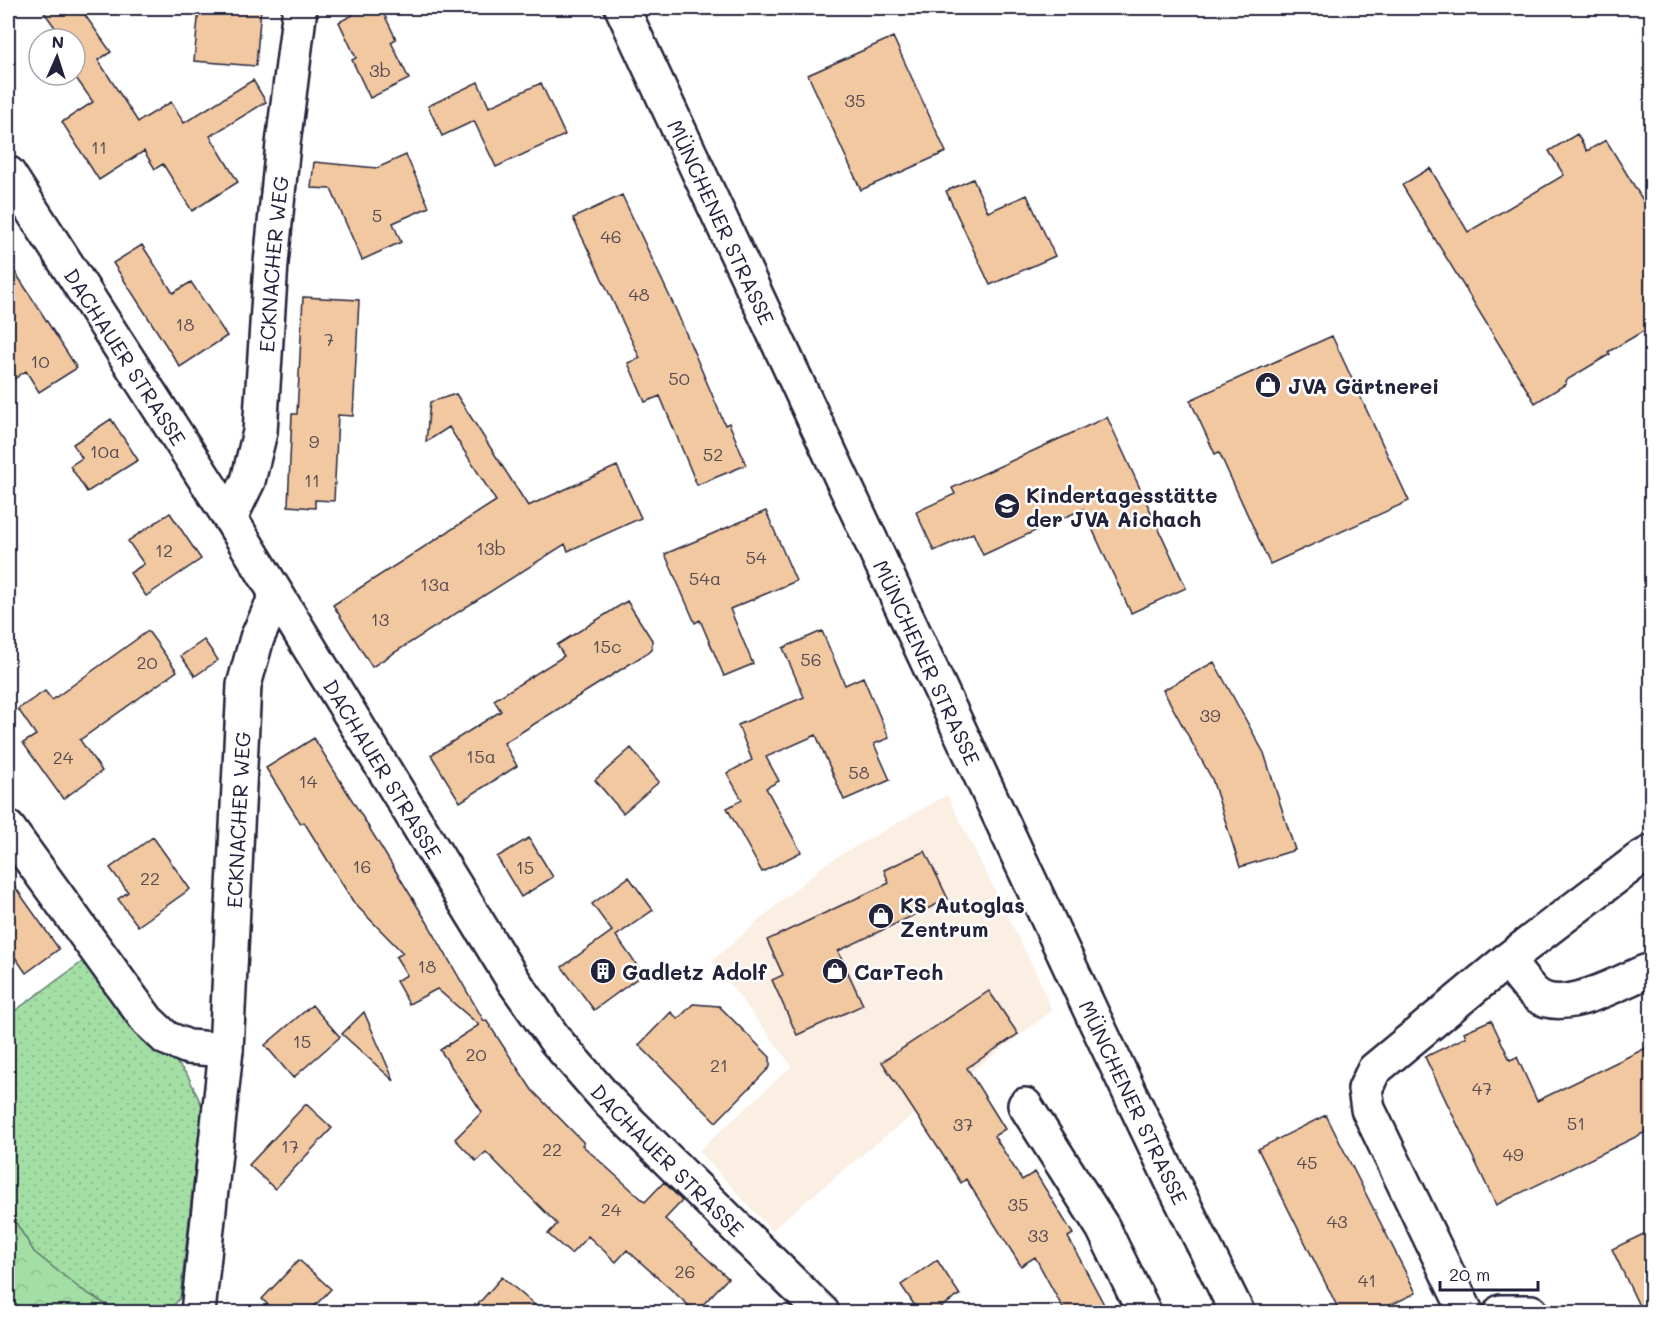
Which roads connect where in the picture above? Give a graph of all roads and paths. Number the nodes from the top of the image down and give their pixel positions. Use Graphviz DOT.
graph roads {
  1 [pos="300,8"];
  2 [pos="622,8"];
  3 [pos="8,173"];
  4 [pos="230,518"];
  5 [pos="276,596"];
  6 [pos="8,828"];
  7 [pos="1652,852"];
  8 [pos="1507,960"];
  9 [pos="1645,972"];
  10 [pos="226,1050"];
  11 [pos="1024,1105"];
  12 [pos="198,1312"];
  13 [pos="822,1312"];
  14 [pos="1144,1312"];
  15 [pos="1237,1312"];
  16 [pos="1466,1312"];
  17 [pos="1501,1312"];
  18 [pos="1531,1312"];
  1 -- 4 [label="street, ECKNACHER WEG"];
  2 -- 15 [label="street, MÜNCHENER STRASSE"];
  3 -- 4 [label="street, DACHAUER STRASSE"];
  4 -- 5 [label="street, DACHAUER STRASSE"];
  5 -- 10 [label="street, ECKNACHER WEG"];
  5 -- 13 [label="street, DACHAUER STRASSE"];
  6 -- 10 [label="street"];
  7 -- 8 [label="street"];
  8 -- 9 [label="street"];
  8 -- 16 [label="street"];
  10 -- 12 [label="street, ECKNACHER WEG"];
  11 -- 14 [label="street"];
  17 -- 18 [label="street"];
}
